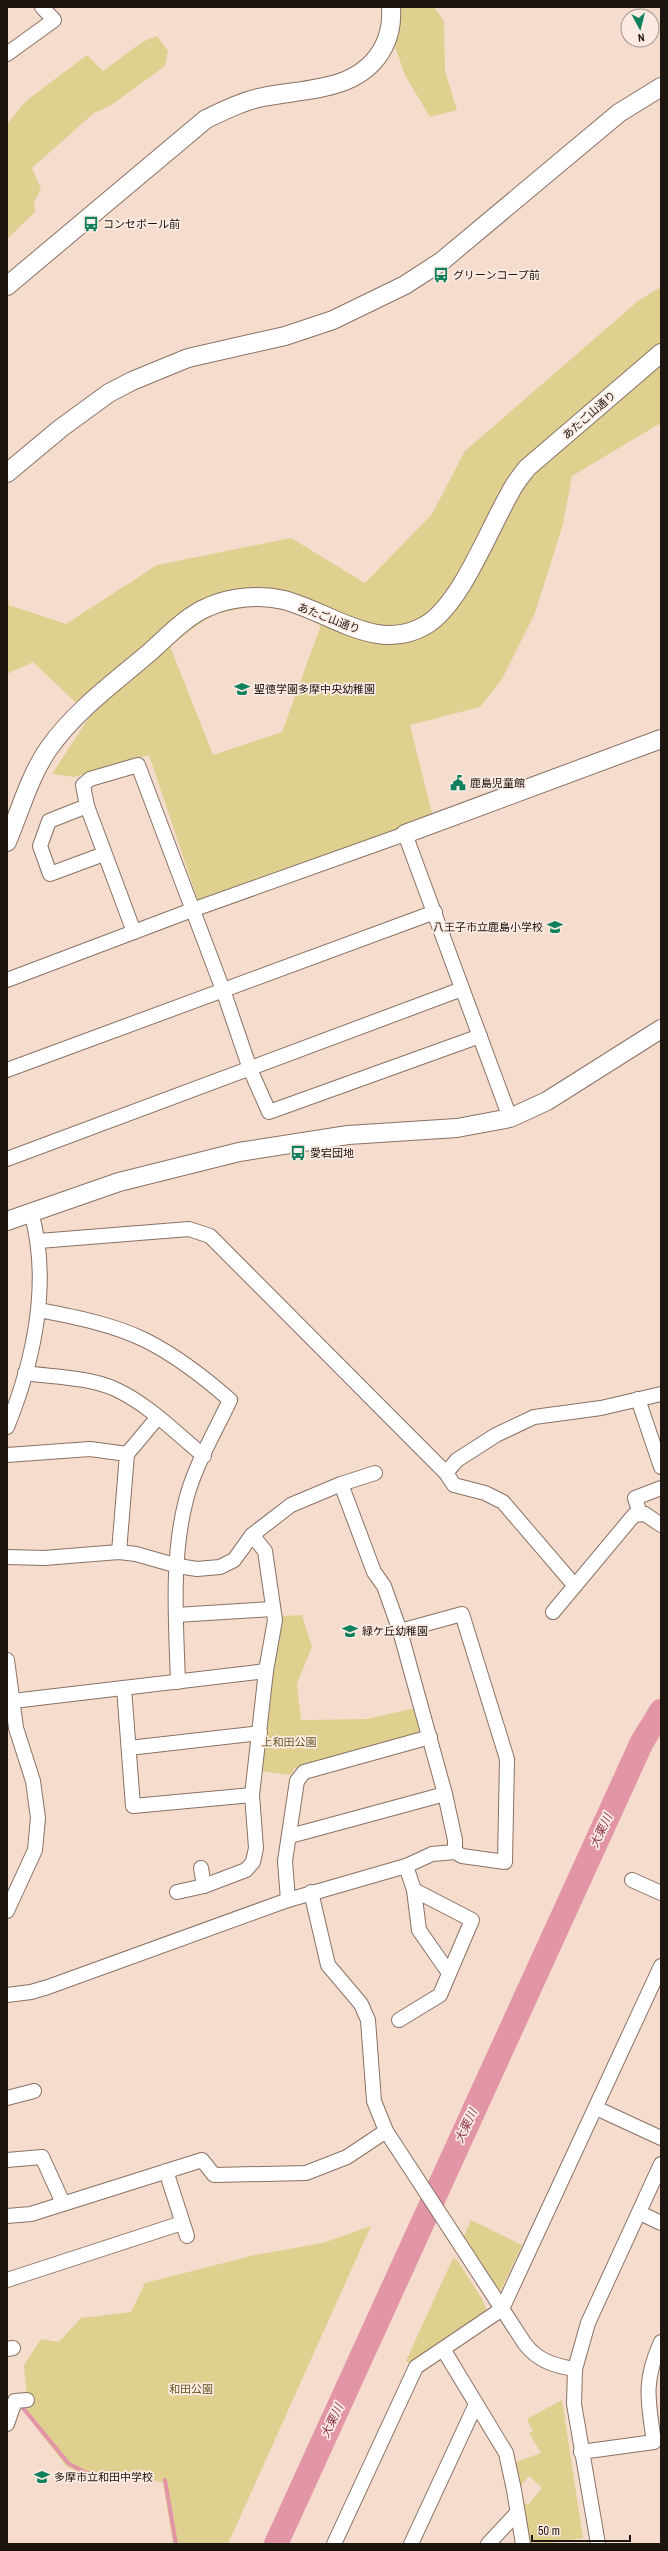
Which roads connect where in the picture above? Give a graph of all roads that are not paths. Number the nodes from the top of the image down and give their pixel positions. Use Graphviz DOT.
graph roads {
  1 [pos="42,7"];
  2 [pos="391,7"];
  3 [pos="7,54"];
  4 [pos="661,87"];
  5 [pos="7,286"];
  6 [pos="661,353"];
  7 [pos="7,473"];
  8 [pos="661,739"];
  9 [pos="87,806"];
  10 [pos="405,834"];
  11 [pos="7,842"];
  12 [pos="104,854"];
  13 [pos="192,910"];
  14 [pos="435,912"];
  15 [pos="134,932"];
  16 [pos="7,980"];
  17 [pos="462,989"];
  18 [pos="223,990"];
  19 [pos="661,1029"];
  20 [pos="480,1036"];
  21 [pos="250,1069"];
  22 [pos="7,1070"];
  23 [pos="510,1118"];
  24 [pos="7,1159"];
  25 [pos="31,1212"];
  26 [pos="7,1221"];
  27 [pos="39,1241"];
  28 [pos="39,1310"];
  29 [pos="25,1373"];
  30 [pos="661,1394"];
  31 [pos="638,1399"];
  32 [pos="158,1417"];
  33 [pos="8,1424"];
  34 [pos="127,1454"];
  35 [pos="7,1455"];
  36 [pos="204,1456"];
  37 [pos="661,1467"];
  38 [pos="375,1473"];
  39 [pos="446,1473"];
  40 [pos="341,1484"];
  41 [pos="661,1488"];
  42 [pos="640,1514"];
  43 [pos="661,1525"];
  44 [pos="252,1535"];
  45 [pos="120,1552"];
  46 [pos="7,1557"];
  47 [pos="178,1566"];
  48 [pos="575,1586"];
  49 [pos="272,1609"];
  50 [pos="553,1612"];
  51 [pos="176,1615"];
  52 [pos="400,1631"];
  53 [pos="7,1660"];
  54 [pos="266,1672"];
  55 [pos="178,1682"];
  56 [pos="124,1688"];
  57 [pos="13,1702"];
  58 [pos="260,1733"];
  59 [pos="430,1737"];
  60 [pos="129,1748"];
  61 [pos="445,1794"];
  62 [pos="252,1795"];
  63 [pos="290,1836"];
  64 [pos="455,1852"];
  65 [pos="406,1866"];
  66 [pos="201,1868"];
  67 [pos="632,1880"];
  68 [pos="204,1886"];
  69 [pos="414,1890"];
  70 [pos="177,1892"];
  71 [pos="311,1892"];
  72 [pos="661,1893"];
  73 [pos="288,1900"];
  74 [pos="7,1911"];
  75 [pos="661,1966"];
  76 [pos="449,1973"];
  77 [pos="7,1995"];
  78 [pos="399,2020"];
  79 [pos="34,2091"];
  80 [pos="7,2098"];
  81 [pos="596,2108"];
  82 [pos="386,2131"];
  83 [pos="661,2138"];
  84 [pos="7,2160"];
  85 [pos="661,2164"];
  86 [pos="166,2171"];
  87 [pos="63,2203"];
  88 [pos="640,2213"];
  89 [pos="7,2216"];
  90 [pos="661,2223"];
  91 [pos="7,2280"];
  92 [pos="502,2309"];
  93 [pos="661,2342"];
  94 [pos="443,2349"];
  95 [pos="575,2369"];
  96 [pos="27,2400"];
  97 [pos="476,2404"];
  98 [pos="7,2424"];
  99 [pos="581,2452"];
  100 [pos="517,2513"];
  101 [pos="334,2544"];
  102 [pos="412,2544"];
  103 [pos="488,2544"];
  104 [pos="523,2544"];
  105 [pos="598,2544"];
  1 -- 3 [label="street"];
  2 -- 5 [label="street"];
  4 -- 7 [label="street"];
  6 -- 11 [label="street, あたご山通り"];
  8 -- 10 [label="street"];
  9 -- 12 [label="street"];
  9 -- 12 [label="street"];
  9 -- 13 [label="street"];
  10 -- 13 [label="street"];
  10 -- 14 [label="street"];
  12 -- 15 [label="street"];
  13 -- 15 [label="street"];
  13 -- 18 [label="street"];
  14 -- 17 [label="street"];
  14 -- 18 [label="street"];
  15 -- 16 [label="street"];
  17 -- 20 [label="street"];
  17 -- 21 [label="street"];
  18 -- 21 [label="street"];
  18 -- 22 [label="street"];
  19 -- 23 [label="street"];
  20 -- 21 [label="street"];
  20 -- 23 [label="street"];
  21 -- 24 [label="street"];
  23 -- 25 [label="street"];
  25 -- 26 [label="street"];
  25 -- 27 [label="street"];
  27 -- 28 [label="street"];
  27 -- 39 [label="street"];
  28 -- 29 [label="street"];
  28 -- 36 [label="street"];
  29 -- 32 [label="street"];
  29 -- 33 [label="street"];
  30 -- 31 [label="street"];
  31 -- 37 [label="street"];
  31 -- 39 [label="street"];
  32 -- 34 [label="street"];
  32 -- 36 [label="street"];
  34 -- 35 [label="street"];
  34 -- 45 [label="street"];
  36 -- 47 [label="street"];
  38 -- 40 [label="street"];
  39 -- 48 [label="street"];
  40 -- 44 [label="street"];
  40 -- 52 [label="street"];
  41 -- 42 [label="street"];
  42 -- 43 [label="street"];
  42 -- 48 [label="street"];
  44 -- 47 [label="street"];
  44 -- 49 [label="street"];
  45 -- 46 [label="street"];
  45 -- 47 [label="street"];
  47 -- 51 [label="street"];
  48 -- 50 [label="street"];
  49 -- 51 [label="street"];
  49 -- 54 [label="street"];
  51 -- 55 [label="street"];
  52 -- 59 [label="street"];
  52 -- 64 [label="street"];
  53 -- 57 [label="street"];
  54 -- 55 [label="street"];
  54 -- 58 [label="street"];
  55 -- 56 [label="street"];
  56 -- 57 [label="street"];
  56 -- 60 [label="street"];
  57 -- 74 [label="street"];
  58 -- 60 [label="street"];
  58 -- 62 [label="street"];
  59 -- 61 [label="street"];
  59 -- 63 [label="street"];
  60 -- 62 [label="street"];
  61 -- 63 [label="street"];
  61 -- 64 [label="street"];
  62 -- 68 [label="street"];
  63 -- 73 [label="street"];
  64 -- 65 [label="street"];
  65 -- 69 [label="street"];
  65 -- 71 [label="street"];
  66 -- 68 [label="street"];
  67 -- 72 [label="street"];
  68 -- 70 [label="street"];
  69 -- 76 [label="street"];
  69 -- 76 [label="street"];
  71 -- 73 [label="street"];
  71 -- 82 [label="street"];
  73 -- 77 [label="street"];
  75 -- 81 [label="street"];
  76 -- 78 [label="street"];
  79 -- 80 [label="street"];
  81 -- 83 [label="street"];
  81 -- 92 [label="street"];
  82 -- 86 [label="street"];
  82 -- 92 [label="street"];
  84 -- 87 [label="street"];
  85 -- 88 [label="street"];
  86 -- 87 [label="street"];
  86 -- 91 [label="street"];
  87 -- 89 [label="street"];
  88 -- 90 [label="street"];
  88 -- 95 [label="street"];
  92 -- 94 [label="street"];
  92 -- 95 [label="street"];
  93 -- 99 [label="street"];
  94 -- 97 [label="street"];
  94 -- 101 [label="street"];
  95 -- 99 [label="street"];
  96 -- 98 [label="street"];
  97 -- 100 [label="street"];
  97 -- 102 [label="street"];
  99 -- 105 [label="street"];
  100 -- 103 [label="street"];
  100 -- 104 [label="street"];
}
